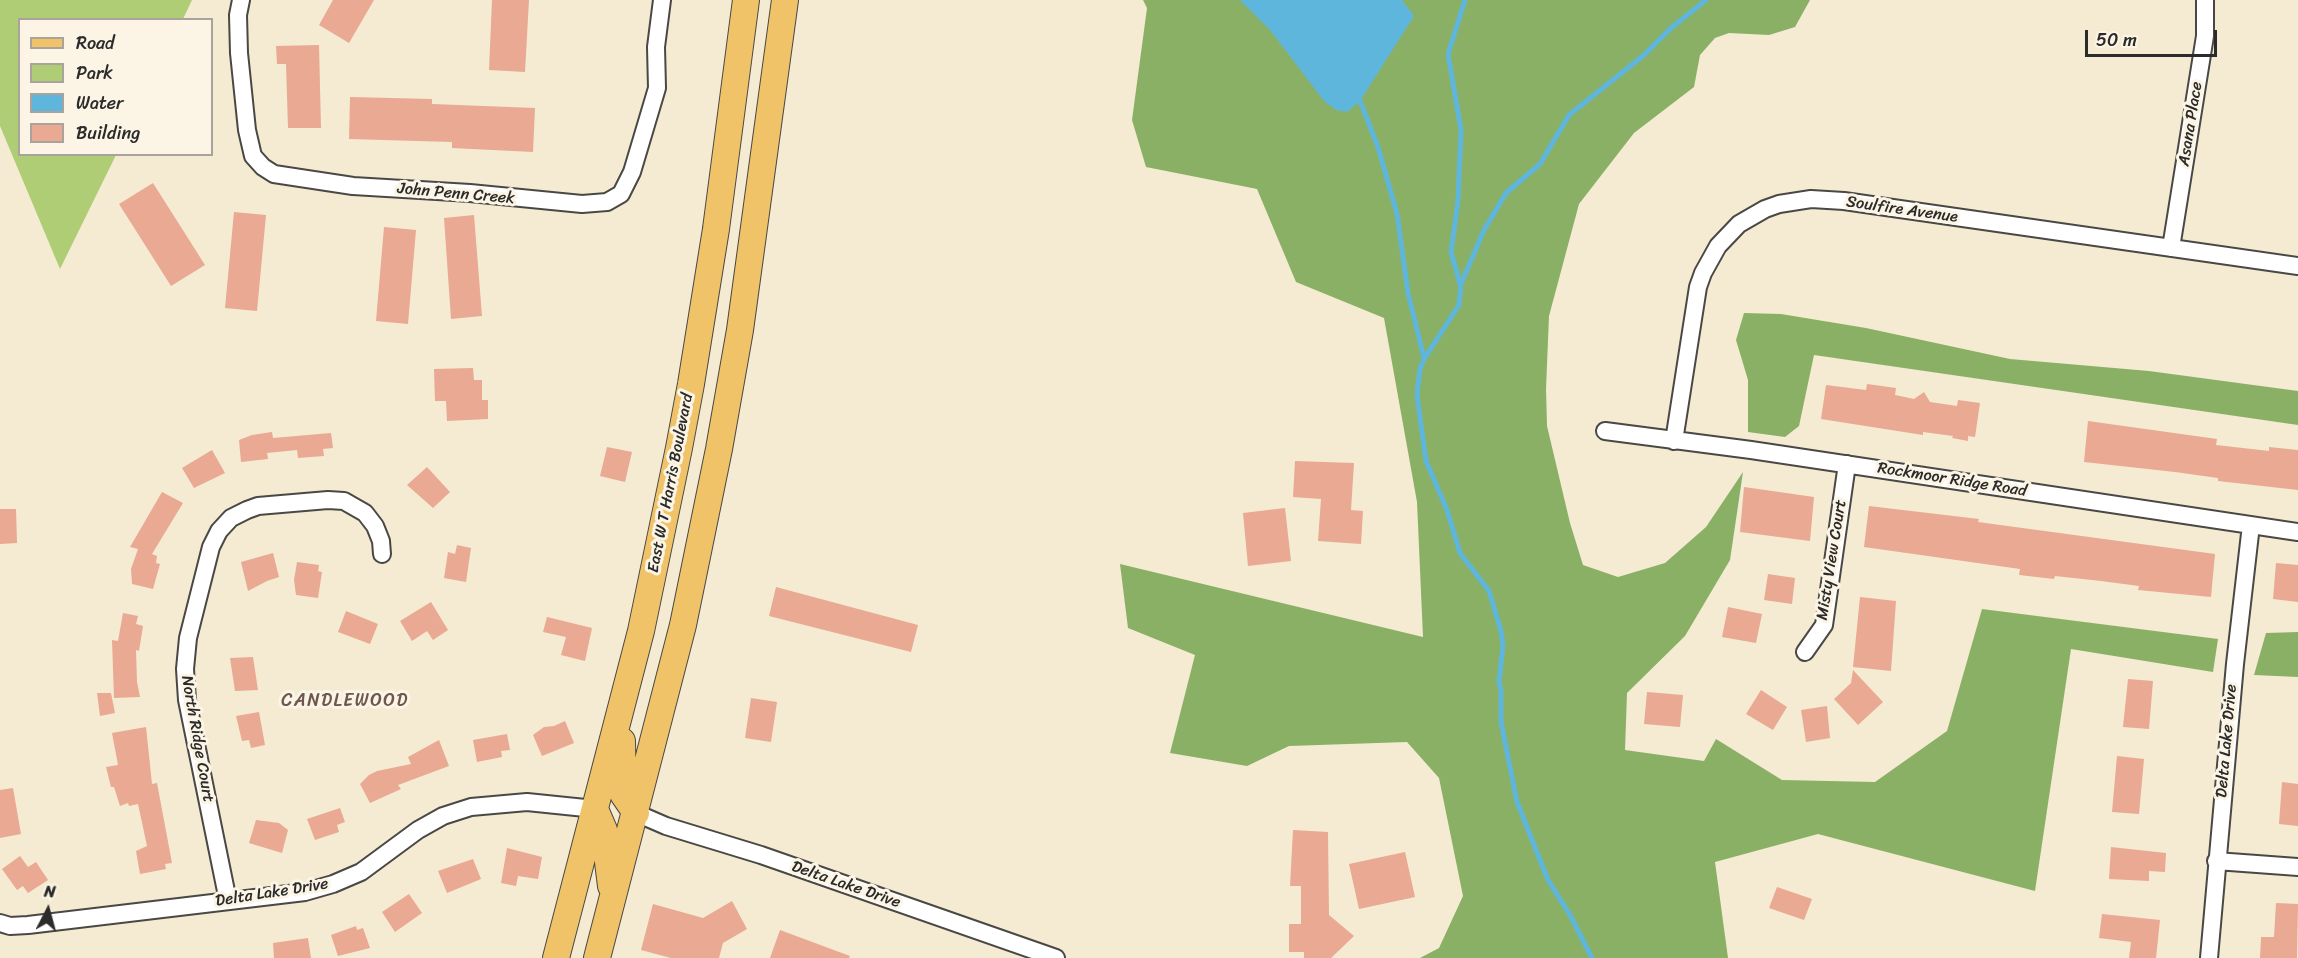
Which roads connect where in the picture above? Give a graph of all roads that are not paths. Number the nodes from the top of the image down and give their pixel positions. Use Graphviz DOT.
graph roads {
  1 [pos="241,0"];
  2 [pos="662,0"];
  3 [pos="746,0"];
  4 [pos="785,0"];
  5 [pos="2205,0"];
  6 [pos="2171,248"];
  7 [pos="2298,266"];
  8 [pos="1605,431"];
  9 [pos="1674,441"];
  10 [pos="1847,464"];
  11 [pos="2251,525"];
  12 [pos="2298,532"];
  13 [pos="382,554"];
  14 [pos="1805,652"];
  15 [pos="622,702"];
  16 [pos="595,809"];
  17 [pos="636,813"];
  18 [pos="2216,861"];
  19 [pos="2298,867"];
  20 [pos="228,901"];
  21 [pos="611,904"];
  22 [pos="0,923"];
  23 [pos="556,958"];
  24 [pos="597,958"];
  25 [pos="1056,958"];
  26 [pos="2209,958"];
  1 -- 2 [label="street, John Penn Creek"];
  3 -- 15 [label="main road, East W T Harris Boulevard"];
  4 -- 17 [label="main road"];
  5 -- 6 [label="street, Asana Place"];
  6 -- 7 [label="street, Soulfire Avenue"];
  6 -- 9 [label="street, Soulfire Avenue"];
  8 -- 9 [label="street, Rockmoor Ridge Road"];
  9 -- 10 [label="street, Rockmoor Ridge Road"];
  10 -- 11 [label="street, Rockmoor Ridge Road"];
  10 -- 14 [label="street, Misty View Court"];
  11 -- 12 [label="street, Rockmoor Ridge Road"];
  11 -- 18 [label="street, Delta Lake Drive"];
  13 -- 20 [label="street, North Ridge Court"];
  15 -- 16 [label="main road, East W T Harris Boulevard"];
  15 -- 17 [label="main road"];
  16 -- 20 [label="street, Delta Lake Drive"];
  16 -- 21 [label="main road"];
  16 -- 23 [label="main road, East W T Harris Boulevard"];
  17 -- 21 [label="main road"];
  17 -- 25 [label="street, Delta Lake Drive"];
  18 -- 19 [label="street"];
  18 -- 26 [label="street, Delta Lake Drive"];
  20 -- 22 [label="street, Delta Lake Drive"];
  21 -- 24 [label="main road"];
}
